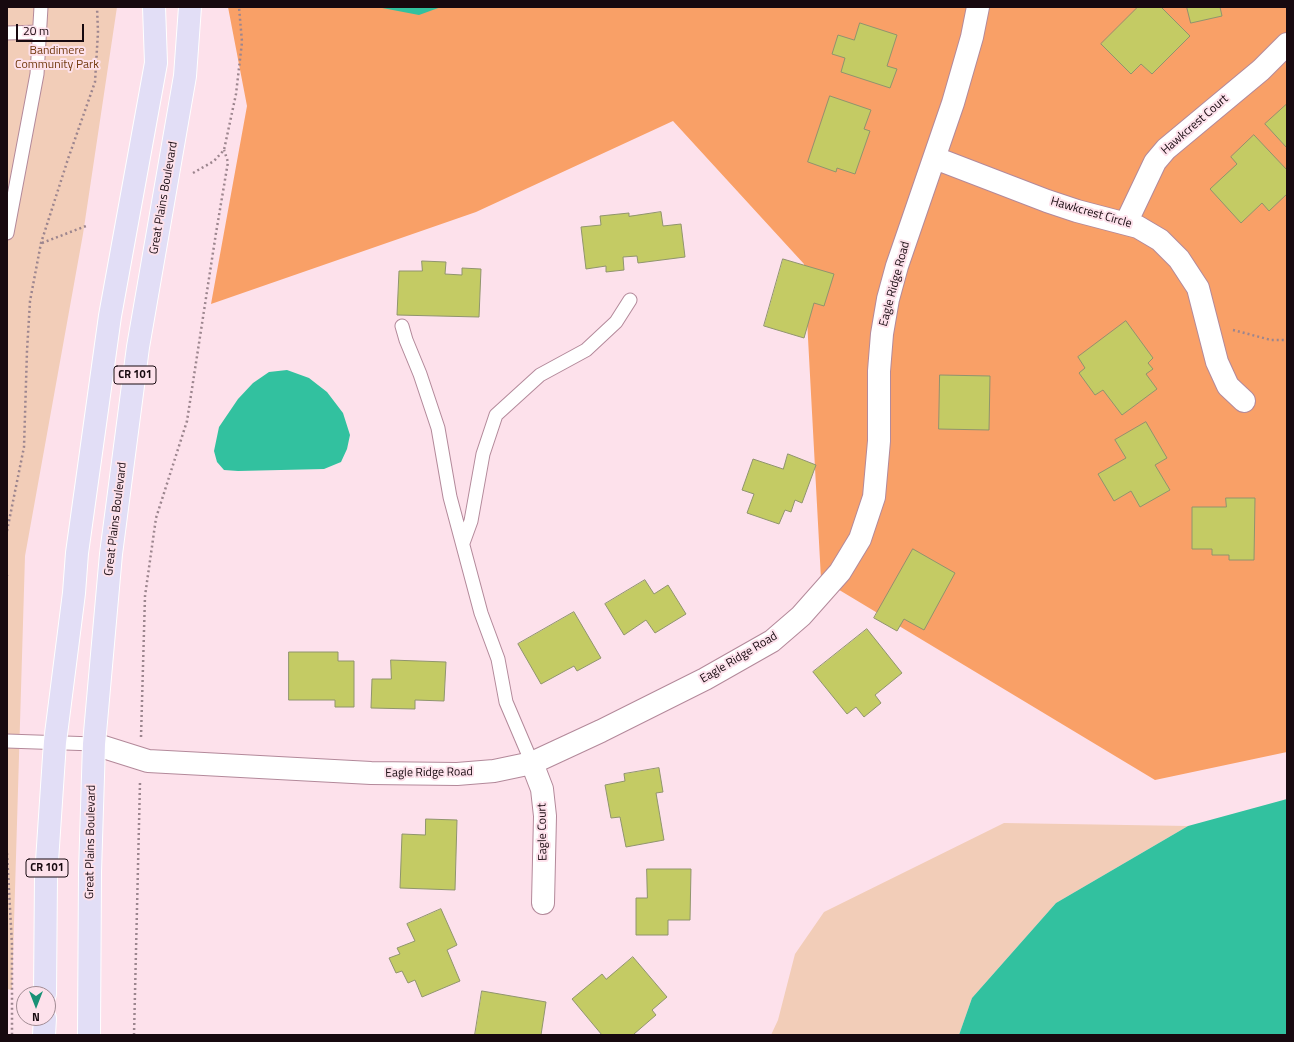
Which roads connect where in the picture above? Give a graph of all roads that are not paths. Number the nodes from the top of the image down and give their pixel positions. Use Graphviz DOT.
graph roads {
  1 [pos="40,7"];
  2 [pos="154,7"];
  3 [pos="190,7"];
  4 [pos="978,7"];
  5 [pos="40,32"];
  6 [pos="7,33"];
  7 [pos="1287,44"];
  8 [pos="935,158"];
  9 [pos="1126,223"];
  10 [pos="7,233"];
  11 [pos="630,300"];
  12 [pos="402,326"];
  13 [pos="1244,401"];
  14 [pos="462,543"];
  15 [pos="7,741"];
  16 [pos="55,742"];
  17 [pos="94,744"];
  18 [pos="532,763"];
  19 [pos="543,903"];
  20 [pos="45,986"];
  21 [pos="89,1035"];
  1 -- 5 [label="lane"];
  2 -- 16 [label="main road, CR 101"];
  3 -- 17 [label="main road, Great Plains Boulevard / CR 101"];
  4 -- 8 [label="street, Eagle Ridge Road"];
  5 -- 6 [label="lane"];
  5 -- 10 [label="lane"];
  7 -- 9 [label="street, Hawkcrest Court"];
  8 -- 9 [label="street, Hawkcrest Circle"];
  8 -- 18 [label="street, Eagle Ridge Road"];
  9 -- 13 [label="street, Hawkcrest Circle"];
  11 -- 14 [label="lane"];
  12 -- 14 [label="lane"];
  14 -- 18 [label="lane"];
  15 -- 16 [label="lane"];
  16 -- 17 [label="lane"];
  16 -- 20 [label="main road, CR 101"];
  17 -- 18 [label="street, Eagle Ridge Road"];
  17 -- 21 [label="main road, Great Plains Boulevard / CR 101"];
  18 -- 19 [label="street, Eagle Court"];
}
